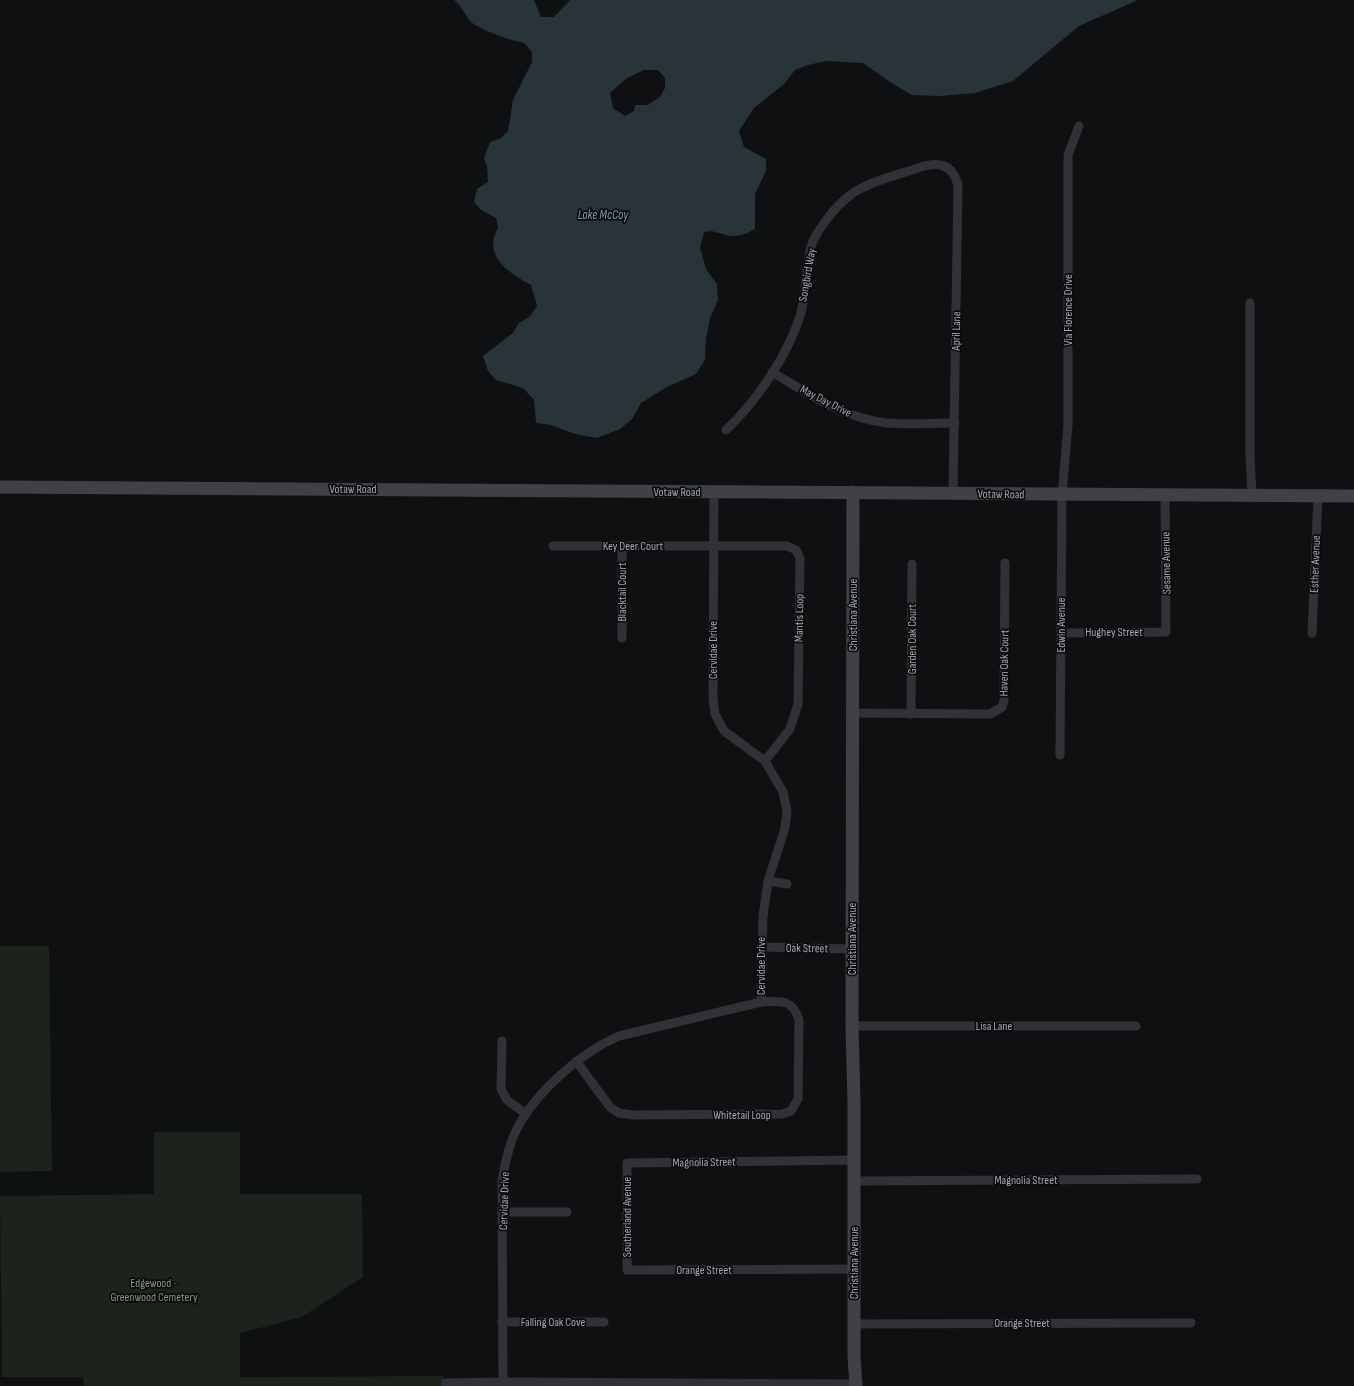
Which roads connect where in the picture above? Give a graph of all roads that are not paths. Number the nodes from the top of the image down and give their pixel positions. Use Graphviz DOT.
graph roads {
  1 [pos="1078,126"];
  2 [pos="951,170"];
  3 [pos="1250,303"];
  4 [pos="772,372"];
  5 [pos="955,423"];
  6 [pos="726,430"];
  7 [pos="0,487"];
  8 [pos="714,492"];
  9 [pos="853,492"];
  10 [pos="953,494"];
  11 [pos="1062,495"];
  12 [pos="1165,495"];
  13 [pos="1252,495"];
  14 [pos="1318,496"];
  15 [pos="1354,496"];
  16 [pos="553,546"];
  17 [pos="622,546"];
  18 [pos="713,546"];
  19 [pos="1005,563"];
  20 [pos="912,564"];
  21 [pos="1166,632"];
  22 [pos="1061,633"];
  23 [pos="1312,633"];
  24 [pos="622,638"];
  25 [pos="852,713"];
  26 [pos="911,714"];
  27 [pos="1060,755"];
  28 [pos="765,760"];
  29 [pos="768,881"];
  30 [pos="787,884"];
  31 [pos="761,947"];
  32 [pos="852,949"];
  33 [pos="761,1002"];
  34 [pos="852,1026"];
  35 [pos="1136,1026"];
  36 [pos="502,1041"];
  37 [pos="576,1061"];
  38 [pos="526,1114"];
  39 [pos="854,1160"];
  40 [pos="627,1163"];
  41 [pos="1197,1179"];
  42 [pos="854,1181"];
  43 [pos="503,1212"];
  44 [pos="567,1212"];
  45 [pos="854,1269"];
  46 [pos="627,1270"];
  47 [pos="502,1322"];
  48 [pos="604,1322"];
  49 [pos="1191,1323"];
  50 [pos="854,1324"];
  51 [pos="503,1382"];
  52 [pos="446,1384"];
  53 [pos="853,1386"];
  54 [pos="856,1386"];
  1 -- 11 [label="street, Via Florence Drive"];
  2 -- 4 [label="street, Songbird Way"];
  2 -- 5 [label="street, April Lane"];
  3 -- 13 [label="street"];
  4 -- 5 [label="street, May Day Drive"];
  4 -- 6 [label="street, Songbird Way"];
  5 -- 10 [label="street, April Lane"];
  7 -- 8 [label="street, Votaw Road"];
  8 -- 9 [label="street, Votaw Road"];
  8 -- 18 [label="street, Cervidae Drive"];
  9 -- 10 [label="street, Votaw Road"];
  9 -- 25 [label="street, Christiana Avenue"];
  10 -- 11 [label="street, Votaw Road"];
  11 -- 12 [label="street, Votaw Road"];
  11 -- 22 [label="street, Edwin Avenue"];
  12 -- 13 [label="street, Votaw Road"];
  12 -- 21 [label="street, Sesame Avenue"];
  13 -- 14 [label="street, Votaw Road"];
  14 -- 15 [label="street, Votaw Road"];
  14 -- 23 [label="street, Esther Avenue"];
  16 -- 17 [label="street, Key Deer Court"];
  17 -- 18 [label="street, Key Deer Court"];
  17 -- 24 [label="street, Blacktail Court"];
  18 -- 28 [label="street, Cervidae Drive"];
  18 -- 28 [label="street, Mantis Loop"];
  19 -- 26 [label="street, Haven Oak Court"];
  20 -- 26 [label="street, Garden Oak Court"];
  21 -- 22 [label="street, Hughey Street"];
  22 -- 27 [label="street, Edwin Avenue"];
  25 -- 26 [label="street, Haven Oak Court"];
  25 -- 32 [label="street, Christiana Avenue"];
  28 -- 29 [label="street, Cervidae Drive"];
  29 -- 30 [label="street"];
  29 -- 31 [label="street, Cervidae Drive"];
  31 -- 32 [label="street, Oak Street"];
  31 -- 33 [label="street, Cervidae Drive"];
  32 -- 34 [label="street, Christiana Avenue"];
  33 -- 37 [label="street, Cervidae Drive"];
  33 -- 37 [label="street, Whitetail Loop"];
  34 -- 35 [label="street, Lisa Lane"];
  34 -- 39 [label="street, Christiana Avenue"];
  36 -- 38 [label="street"];
  37 -- 38 [label="street, Cervidae Drive"];
  38 -- 43 [label="street, Cervidae Drive"];
  39 -- 40 [label="street, Magnolia Street"];
  39 -- 42 [label="street, Christiana Avenue"];
  40 -- 46 [label="street, Southerland Avenue"];
  41 -- 42 [label="street, Magnolia Street"];
  42 -- 45 [label="street, Christiana Avenue"];
  43 -- 44 [label="street"];
  43 -- 47 [label="street, Cervidae Drive"];
  45 -- 46 [label="street, Orange Street"];
  45 -- 50 [label="street, Christiana Avenue"];
  47 -- 48 [label="street, Falling Oak Cove"];
  47 -- 51 [label="street, Cervidae Drive"];
  49 -- 50 [label="street, Orange Street"];
  50 -- 54 [label="street, Christiana Avenue"];
  51 -- 52 [label="street"];
  51 -- 53 [label="street"];
}
